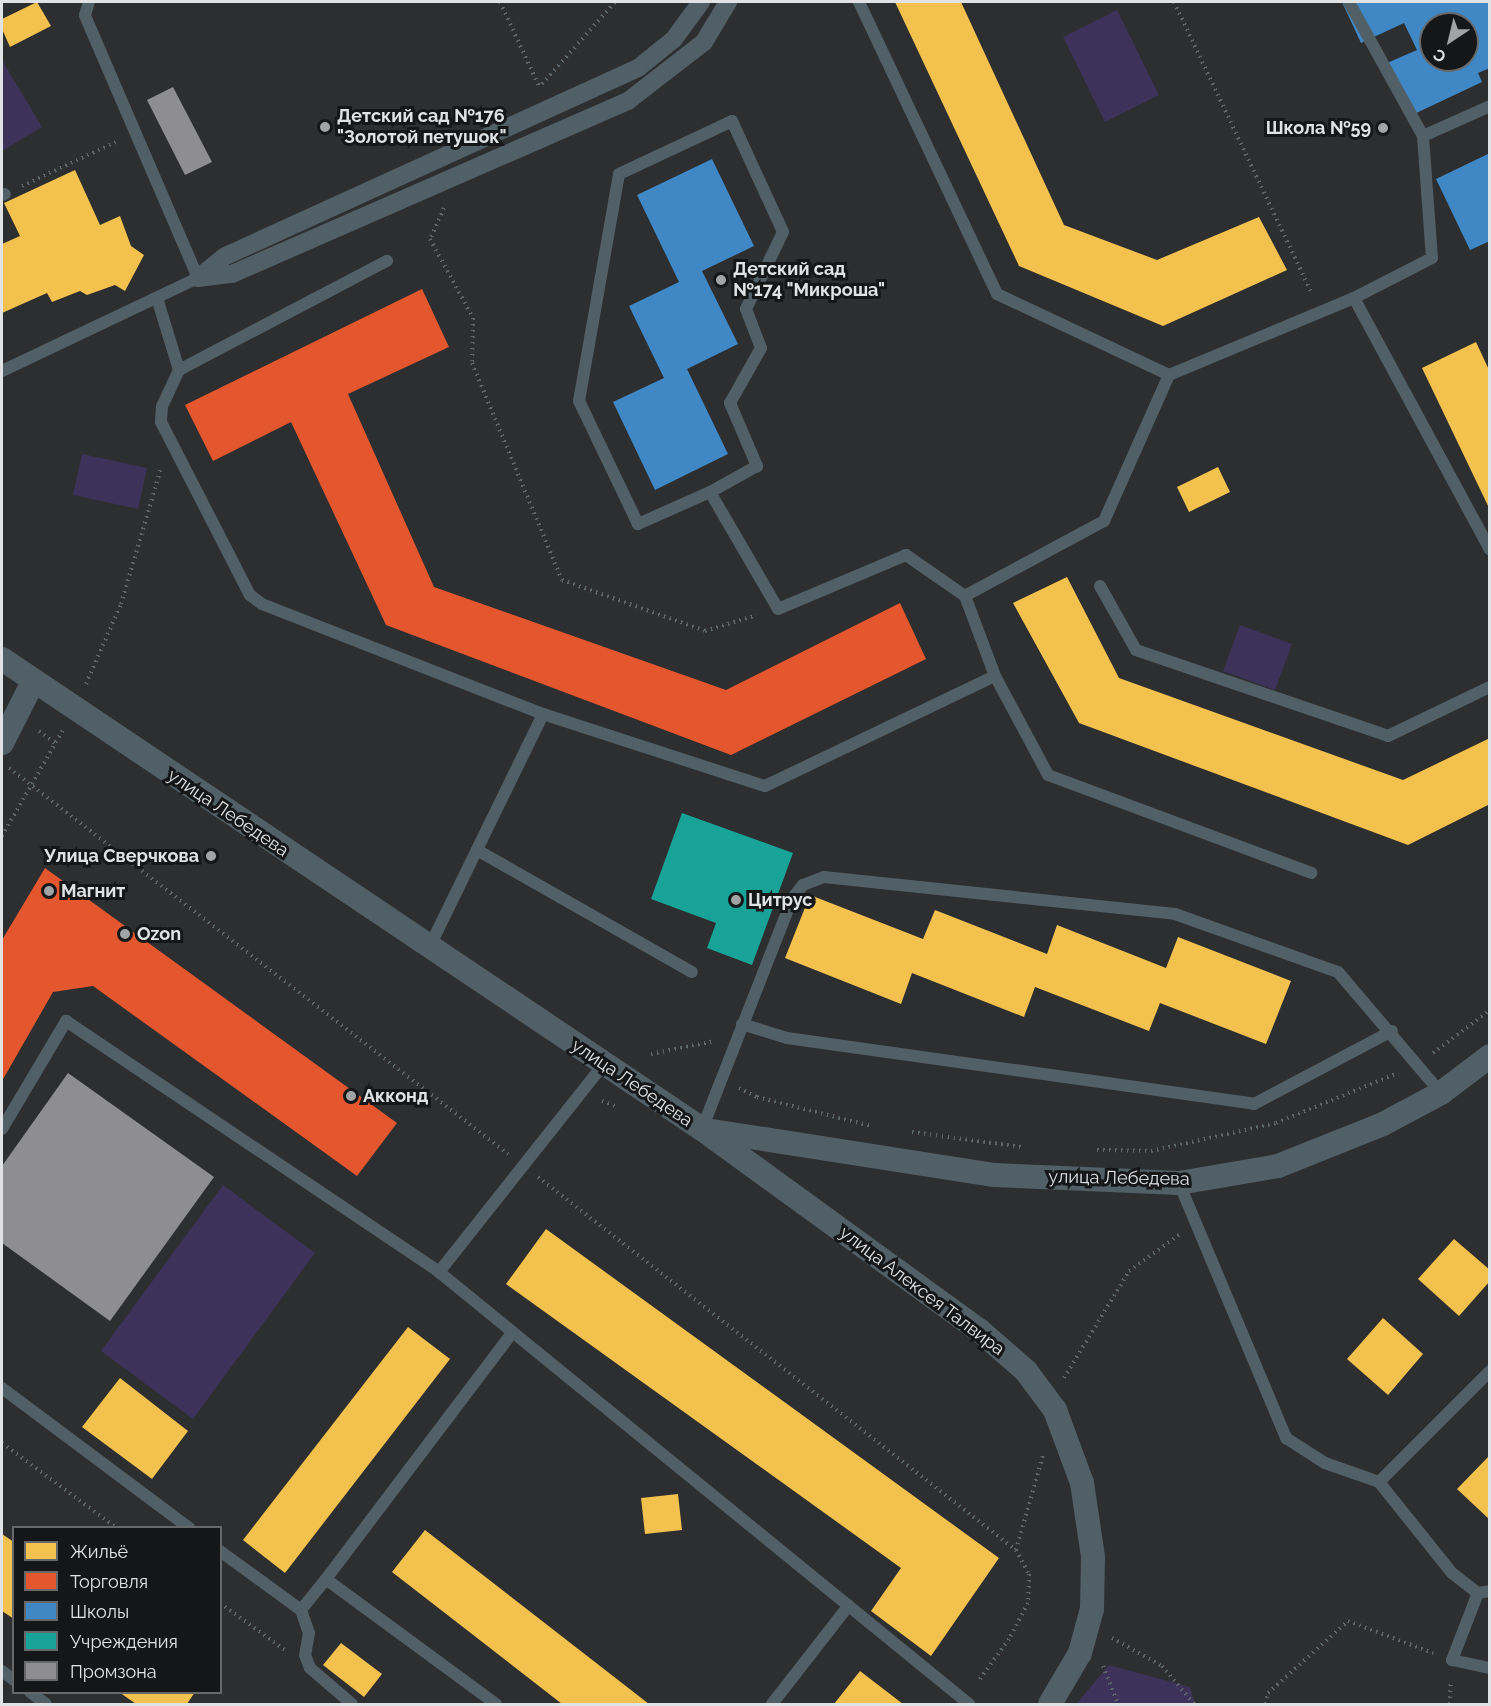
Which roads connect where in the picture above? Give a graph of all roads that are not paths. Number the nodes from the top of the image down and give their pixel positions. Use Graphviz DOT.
graph roads {
  1 [pos="89,2"];
  2 [pos="701,2"];
  3 [pos="728,2"];
  4 [pos="860,2"];
  5 [pos="1349,2"];
  6 [pos="1490,106"];
  7 [pos="1423,136"];
  8 [pos="387,261"];
  9 [pos="198,278"];
  10 [pos="158,298"];
  11 [pos="1354,298"];
  12 [pos="179,370"];
  13 [pos="2,371"];
  14 [pos="1169,375"];
  15 [pos="710,492"];
  16 [pos="1490,550"];
  17 [pos="1100,586"];
  18 [pos="965,596"];
  19 [pos="2,658"];
  20 [pos="995,676"];
  21 [pos="33,682"];
  22 [pos="1490,687"];
  23 [pos="543,714"];
  24 [pos="2,742"];
  25 [pos="477,850"];
  26 [pos="1311,873"];
  27 [pos="429,948"];
  28 [pos="692,972"];
  29 [pos="742,1024"];
  30 [pos="1392,1031"];
  31 [pos="1490,1056"];
  32 [pos="604,1064"];
  33 [pos="1441,1093"];
  34 [pos="2,1129"];
  35 [pos="702,1129"];
  36 [pos="1179,1183"];
  37 [pos="439,1272"];
  38 [pos="511,1334"];
  39 [pos="1490,1371"];
  40 [pos="2,1388"];
  41 [pos="1379,1482"];
  42 [pos="188,1526"];
  43 [pos="222,1552"];
  44 [pos="326,1579"];
  45 [pos="1484,1592"];
  46 [pos="849,1605"];
  47 [pos="301,1610"];
  48 [pos="1490,1668"];
  49 [pos="33,1694"];
  50 [pos="967,1703"];
  51 [pos="46,1704"];
  52 [pos="352,1704"];
  53 [pos="496,1704"];
  54 [pos="772,1704"];
  55 [pos="1050,1704"];
  1 -- 9 [label="lane"];
  2 -- 9 [label="street"];
  3 -- 9 [label="street"];
  4 -- 14 [label="lane"];
  5 -- 7 [label="lane"];
  6 -- 7 [label="lane"];
  7 -- 11 [label="lane"];
  8 -- 12 [label="lane"];
  9 -- 10 [label="lane"];
  10 -- 12 [label="lane"];
  10 -- 13 [label="lane"];
  11 -- 14 [label="lane"];
  11 -- 16 [label="lane"];
  12 -- 23 [label="lane"];
  14 -- 18 [label="lane"];
  15 -- 15 [label="lane"];
  15 -- 18 [label="lane"];
  17 -- 22 [label="lane"];
  18 -- 20 [label="lane"];
  19 -- 21 [label="street, улица Лебедева"];
  20 -- 23 [label="lane"];
  20 -- 26 [label="lane"];
  21 -- 24 [label="street"];
  21 -- 27 [label="street, улица Лебедева"];
  23 -- 25 [label="lane"];
  25 -- 27 [label="lane"];
  25 -- 28 [label="lane"];
  27 -- 32 [label="street, улица Лебедева"];
  29 -- 30 [label="lane"];
  29 -- 30 [label="lane"];
  29 -- 35 [label="lane"];
  30 -- 33 [label="lane"];
  31 -- 33 [label="street, улица Лебедева"];
  32 -- 35 [label="street, улица Лебедева"];
  32 -- 37 [label="lane"];
  33 -- 36 [label="street, улица Лебедева"];
  34 -- 37 [label="lane"];
  35 -- 36 [label="street, улица Лебедева"];
  35 -- 55 [label="street, улица Алексея Талвира"];
  36 -- 41 [label="lane"];
  37 -- 38 [label="lane"];
  38 -- 44 [label="lane"];
  38 -- 46 [label="lane"];
  39 -- 41 [label="lane"];
  40 -- 42 [label="lane"];
  41 -- 45 [label="lane"];
  43 -- 47 [label="lane"];
  44 -- 47 [label="lane"];
  44 -- 53 [label="lane"];
  45 -- 48 [label="lane"];
  46 -- 50 [label="lane"];
  46 -- 54 [label="lane"];
  47 -- 52 [label="lane"];
  49 -- 51 [label="lane"];
}
